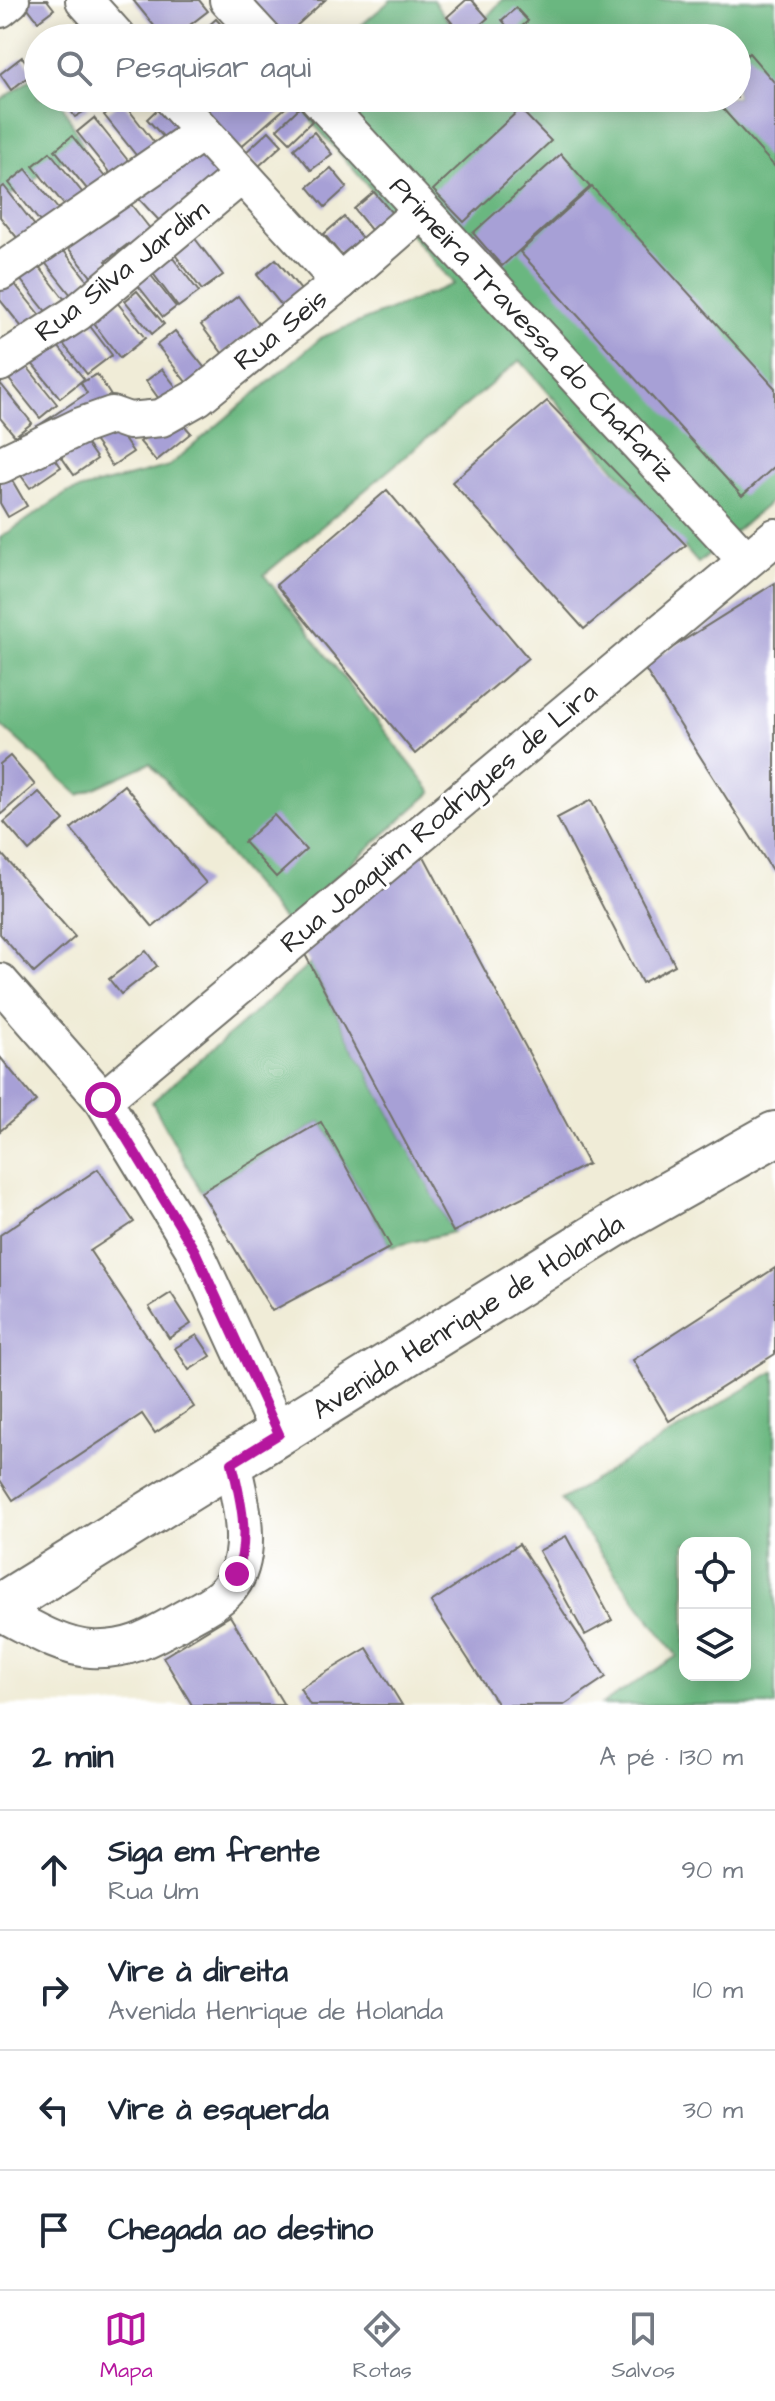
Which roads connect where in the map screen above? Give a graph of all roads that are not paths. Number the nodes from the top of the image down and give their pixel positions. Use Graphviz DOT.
graph roads {
  1 [pos="11,0"];
  2 [pos="84,0"];
  3 [pos="228,0"];
  4 [pos="0,9"];
  5 [pos="105,24"];
  6 [pos="250,24"];
  7 [pos="185,112"];
  8 [pos="331,112"];
  9 [pos="203,132"];
  10 [pos="242,175"];
  11 [pos="411,220"];
  12 [pos="0,272"];
  13 [pos="340,282"];
  14 [pos="0,363"];
  15 [pos="0,465"];
  16 [pos="775,537"];
  17 [pos="746,560"];
  18 [pos="3,990"];
  19 [pos="103,1100"];
  20 [pos="775,1134"];
  21 [pos="279,1434"];
  22 [pos="232,1463"];
  23 [pos="0,1606"];
  24 [pos="0,1612"];
  1 -- 4 [label="street"];
  2 -- 5 [label="street"];
  3 -- 6 [label="street"];
  7 -- 9 [label="street, Rua Seis"];
  8 -- 17 [label="street, Primeira Travessa do Chafariz"];
  9 -- 10 [label="street, Rua Seis"];
  9 -- 12 [label="street"];
  10 -- 13 [label="street, Rua Seis"];
  10 -- 14 [label="street, Rua Silva Jardim"];
  11 -- 13 [label="street"];
  13 -- 15 [label="street, Rua Seis"];
  16 -- 17 [label="street, Rua Joaquim Rodrigues de Lira"];
  17 -- 19 [label="street, Rua Joaquim Rodrigues de Lira"];
  18 -- 19 [label="street"];
  19 -- 21 [label="street"];
  20 -- 21 [label="main road, Avenida Henrique de Holanda"];
  21 -- 22 [label="main road, Avenida Henrique de Holanda"];
  22 -- 23 [label="main road, Avenida Henrique de Holanda"];
  22 -- 24 [label="street"];
}
